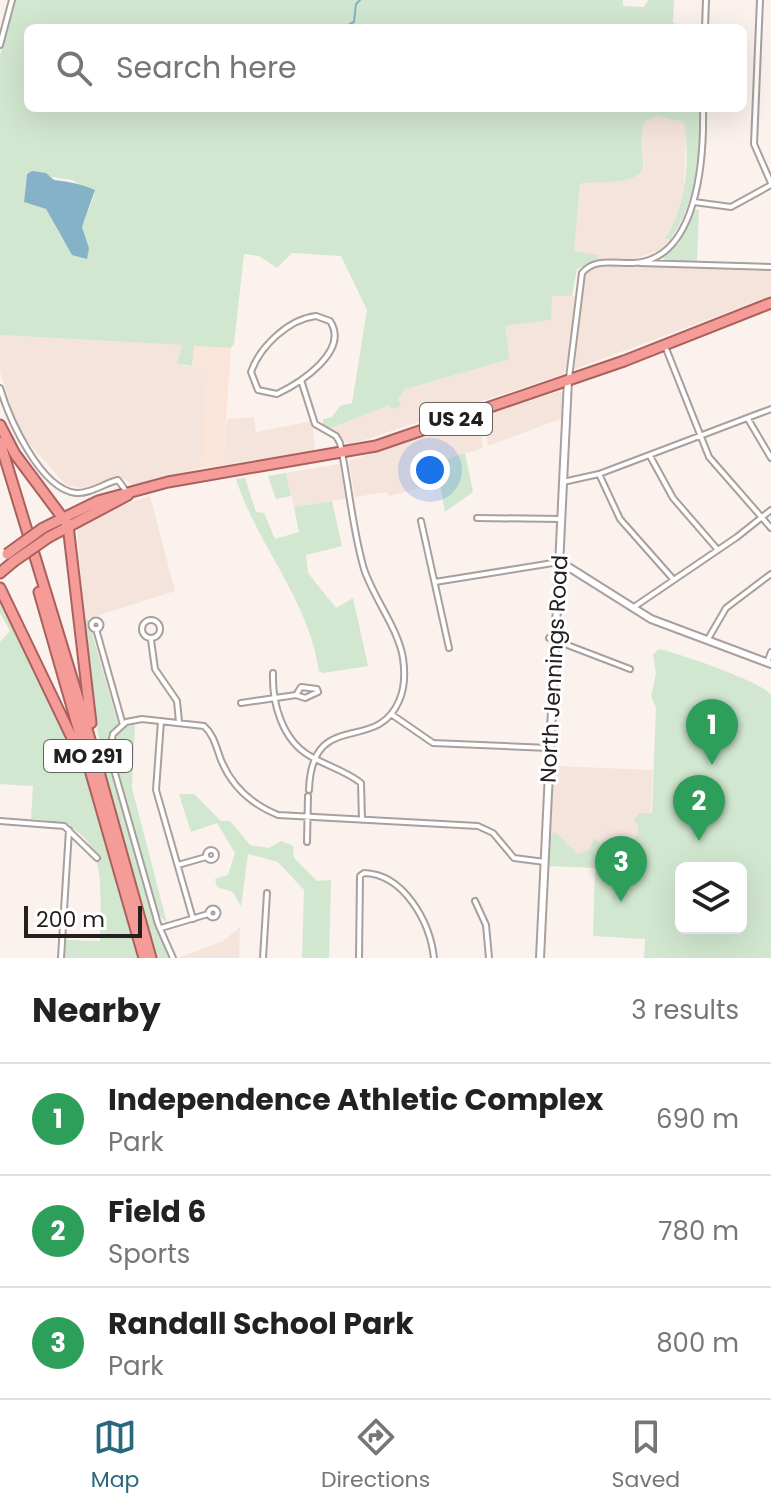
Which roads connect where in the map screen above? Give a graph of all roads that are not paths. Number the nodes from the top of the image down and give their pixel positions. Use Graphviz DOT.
graph roads {
  1 [pos="12,0"];
  2 [pos="706,0"];
  3 [pos="760,0"];
  4 [pos="705,24"];
  5 [pos="0,45"];
  6 [pos="703,112"];
  7 [pos="771,184"];
  8 [pos="694,202"];
  9 [pos="638,263"];
  10 [pos="771,267"];
  11 [pos="771,303"];
  12 [pos="665,346"];
  13 [pos="301,380"];
  14 [pos="568,380"];
  15 [pos="0,388"];
  16 [pos="771,409"];
  17 [pos="748,419"];
  18 [pos="0,425"];
  19 [pos="700,438"];
  20 [pos="0,442"];
  21 [pos="343,454"];
  22 [pos="650,456"];
  23 [pos="771,458"];
  24 [pos="0,462"];
  25 [pos="599,474"];
  26 [pos="563,482"];
  27 [pos="128,495"];
  28 [pos="52,503"];
  29 [pos="76,510"];
  30 [pos="771,510"];
  31 [pos="477,518"];
  32 [pos="762,518"];
  33 [pos="561,519"];
  34 [pos="69,521"];
  35 [pos="421,521"];
  36 [pos="771,528"];
  37 [pos="718,550"];
  38 [pos="7,558"];
  39 [pos="559,561"];
  40 [pos="0,573"];
  41 [pos="771,574"];
  42 [pos="674,580"];
  43 [pos="435,582"];
  44 [pos="1,593"];
  45 [pos="632,608"];
  46 [pos="96,629"];
  47 [pos="549,638"];
  48 [pos="151,640"];
  49 [pos="707,642"];
  50 [pos="556,643"];
  51 [pos="449,648"];
  52 [pos="771,652"];
  53 [pos="769,664"];
  54 [pos="630,669"];
  55 [pos="273,673"];
  56 [pos="296,695"];
  57 [pos="272,698"];
  58 [pos="241,703"];
  59 [pos="391,714"];
  60 [pos="161,721"];
  61 [pos="179,722"];
  62 [pos="123,725"];
  63 [pos="552,748"];
  64 [pos="314,758"];
  65 [pos="99,769"];
  66 [pos="103,815"];
  67 [pos="306,818"];
  68 [pos="362,820"];
  69 [pos="0,821"];
  70 [pos="69,830"];
  71 [pos="307,842"];
  72 [pos="206,857"];
  73 [pos="97,858"];
  74 [pos="545,862"];
  75 [pos="178,865"];
  76 [pos="267,893"];
  77 [pos="475,901"];
  78 [pos="208,914"];
  79 [pos="193,919"];
  80 [pos="160,929"];
  81 [pos="61,958"];
  82 [pos="144,958"];
  83 [pos="151,958"];
  84 [pos="173,958"];
  85 [pos="263,958"];
  86 [pos="359,958"];
  87 [pos="434,958"];
  88 [pos="489,958"];
  89 [pos="540,958"];
  1 -- 5 [label="street"];
  2 -- 4 [label="street"];
  3 -- 7 [label="street"];
  6 -- 8 [label="street"];
  7 -- 8 [label="street"];
  8 -- 9 [label="street"];
  9 -- 10 [label="street"];
  9 -- 14 [label="street"];
  11 -- 12 [label="highway, US 24"];
  12 -- 14 [label="highway, US 24"];
  12 -- 19 [label="street"];
  13 -- 13 [label="street"];
  13 -- 21 [label="street"];
  14 -- 21 [label="highway, US 24"];
  14 -- 26 [label="street, North Jennings Road"];
  15 -- 27 [label="street"];
  16 -- 17 [label="street"];
  17 -- 19 [label="street"];
  17 -- 23 [label="street"];
  18 -- 28 [label="highway"];
  19 -- 22 [label="street"];
  19 -- 32 [label="street"];
  20 -- 65 [label="highway, MO 291"];
  21 -- 27 [label="highway, US 24"];
  21 -- 59 [label="street"];
  22 -- 25 [label="street"];
  22 -- 37 [label="street"];
  24 -- 66 [label="highway, MO 291"];
  25 -- 26 [label="street"];
  25 -- 42 [label="street"];
  26 -- 33 [label="street, North Jennings Road"];
  27 -- 29 [label="highway, US 24"];
  27 -- 34 [label="highway, US 24"];
  28 -- 29 [label="highway"];
  28 -- 34 [label="highway"];
  29 -- 34 [label="highway, US 24"];
  30 -- 32 [label="street"];
  31 -- 33 [label="street"];
  32 -- 36 [label="street"];
  32 -- 37 [label="street"];
  33 -- 39 [label="street, North Jennings Road"];
  34 -- 38 [label="highway, US 24, bridge"];
  34 -- 65 [label="highway"];
  35 -- 43 [label="street"];
  37 -- 42 [label="street"];
  38 -- 40 [label="highway, US 24"];
  39 -- 43 [label="street"];
  39 -- 45 [label="street"];
  39 -- 50 [label="street, North Jennings Road"];
  41 -- 49 [label="street"];
  42 -- 45 [label="street"];
  43 -- 51 [label="street"];
  44 -- 66 [label="highway"];
  45 -- 49 [label="street"];
  46 -- 62 [label="street"];
  47 -- 50 [label="street"];
  48 -- 48 [label="street"];
  48 -- 61 [label="street"];
  49 -- 53 [label="street"];
  50 -- 54 [label="street"];
  50 -- 63 [label="street, North Jennings Road"];
  52 -- 53 [label="street"];
  55 -- 57 [label="street"];
  56 -- 56 [label="street"];
  56 -- 57 [label="street"];
  57 -- 58 [label="street"];
  57 -- 64 [label="street"];
  59 -- 63 [label="street"];
  59 -- 64 [label="street"];
  60 -- 61 [label="street"];
  60 -- 62 [label="street"];
  60 -- 75 [label="street"];
  61 -- 67 [label="street"];
  62 -- 80 [label="street"];
  63 -- 74 [label="street, North Jennings Road"];
  64 -- 67 [label="street"];
  64 -- 68 [label="street"];
  65 -- 83 [label="highway, MO 291"];
  66 -- 82 [label="highway, MO 291"];
  67 -- 68 [label="street"];
  67 -- 71 [label="street"];
  68 -- 74 [label="street"];
  69 -- 70 [label="street"];
  70 -- 73 [label="street"];
  70 -- 81 [label="street"];
  72 -- 75 [label="street"];
  74 -- 89 [label="street, North Jennings Road"];
  75 -- 79 [label="street"];
  76 -- 85 [label="street"];
  77 -- 88 [label="street"];
  78 -- 79 [label="street"];
  79 -- 80 [label="street"];
  80 -- 84 [label="street"];
  86 -- 87 [label="street"];
}
